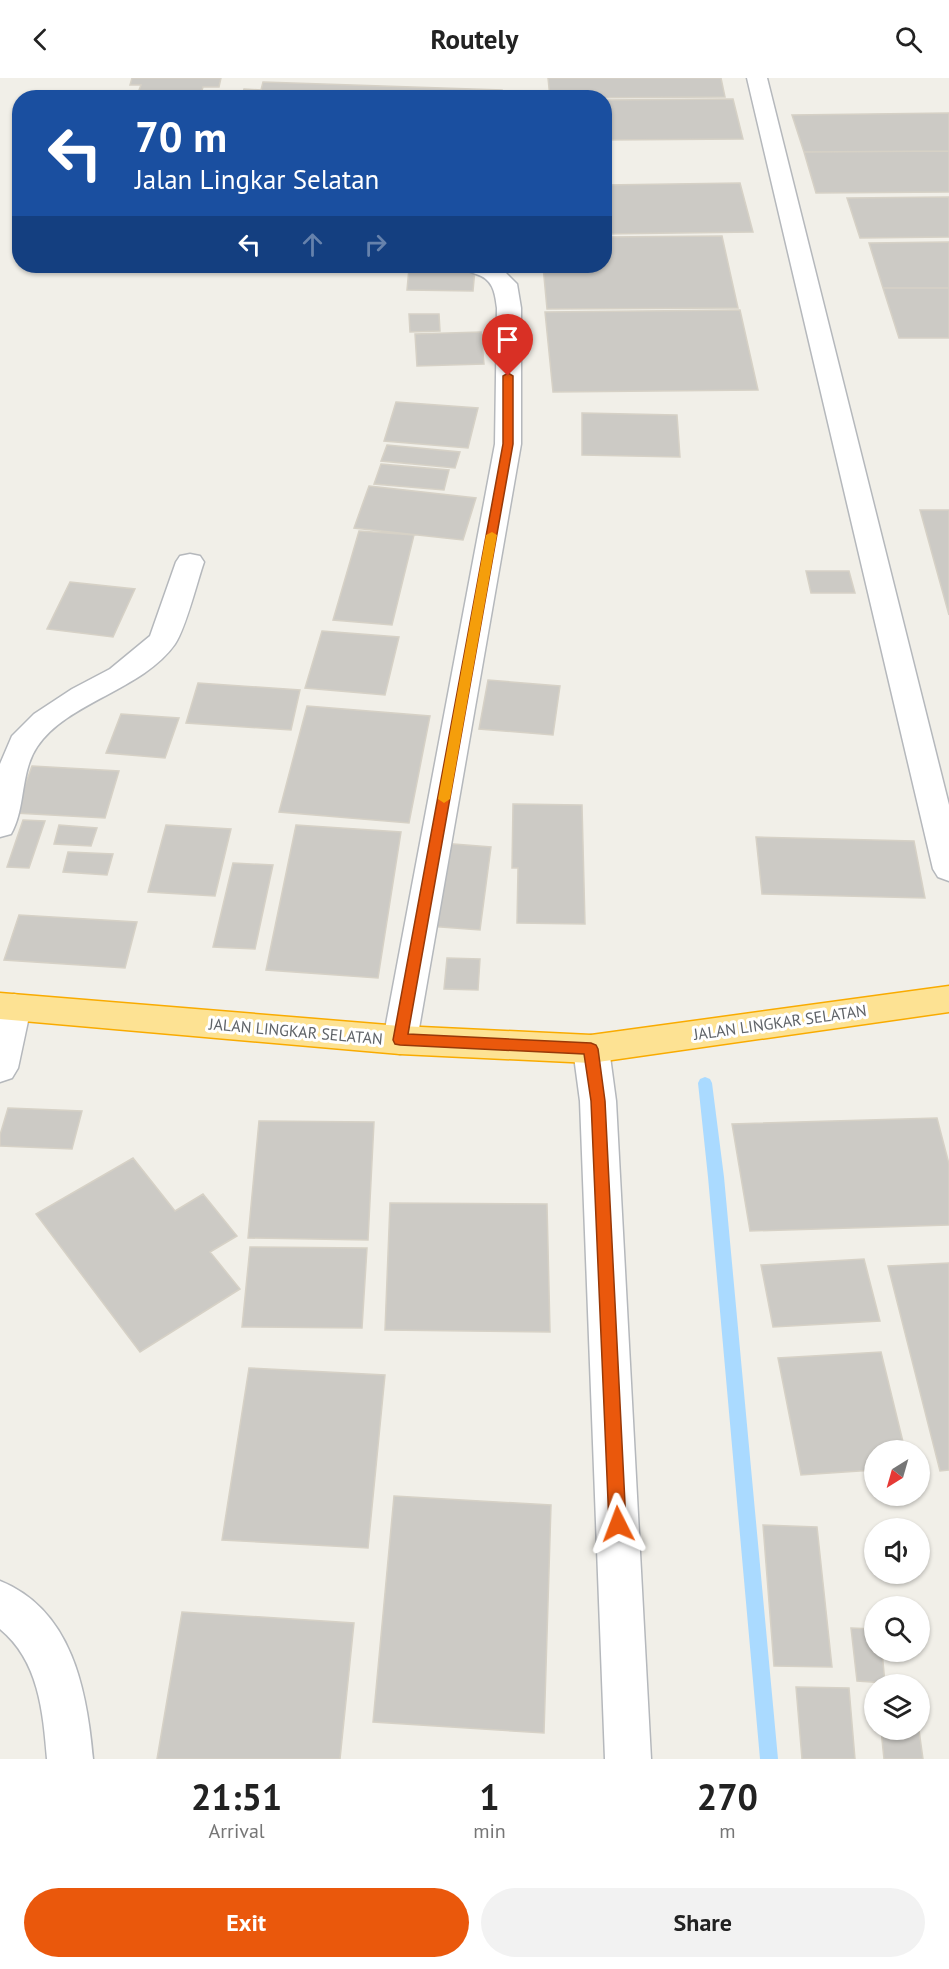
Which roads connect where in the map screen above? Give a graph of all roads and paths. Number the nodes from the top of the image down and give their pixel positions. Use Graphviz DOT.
graph roads {
  1 [pos="758,78"];
  2 [pos="494,273"];
  3 [pos="190,562"];
  4 [pos="0,826"];
  5 [pos="949,869"];
  6 [pos="949,999"];
  7 [pos="7,1007"];
  8 [pos="400,1040"];
  9 [pos="591,1049"];
  10 [pos="0,1068"];
  11 [pos="0,1602"];
  12 [pos="70,1759"];
  13 [pos="628,1759"];
  1 -- 5 [label="street"];
  2 -- 8 [label="street"];
  3 -- 4 [label="street"];
  6 -- 9 [label="highway, JALAN LINGKAR SELATAN"];
  7 -- 8 [label="highway, JALAN LINGKAR SELATAN"];
  7 -- 10 [label="street"];
  8 -- 9 [label="highway, JALAN LINGKAR SELATAN"];
  9 -- 13 [label="street"];
  11 -- 12 [label="street"];
}
